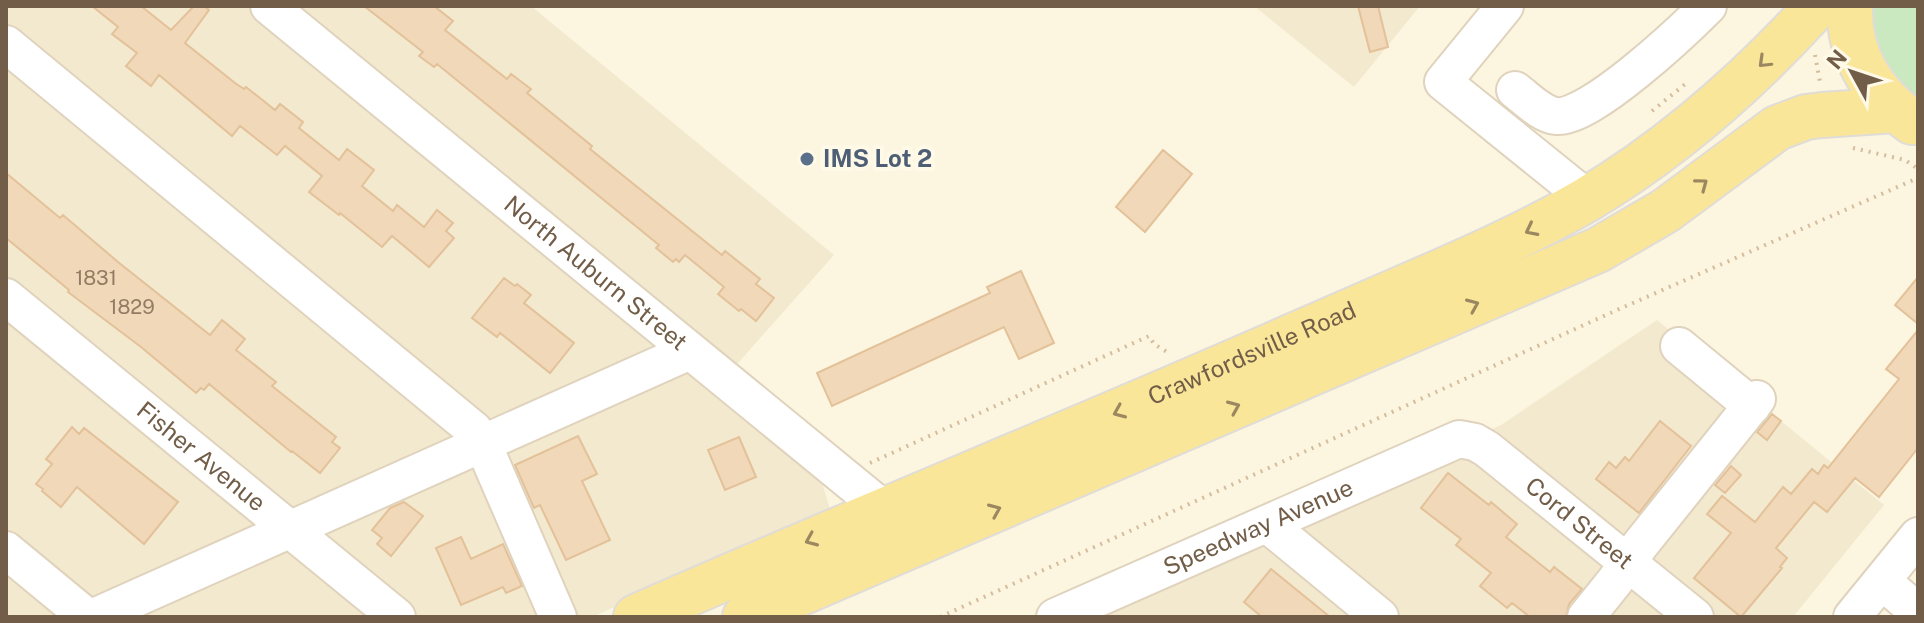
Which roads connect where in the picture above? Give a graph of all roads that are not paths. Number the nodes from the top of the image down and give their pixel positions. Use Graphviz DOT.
graph roads {
  1 [pos="269,6"];
  2 [pos="1505,6"];
  3 [pos="1708,6"];
  4 [pos="1817,6"];
  5 [pos="1850,6"];
  6 [pos="6,44"];
  7 [pos="1515,90"];
  8 [pos="1911,121"];
  9 [pos="1588,199"];
  10 [pos="6,297"];
  11 [pos="1679,346"];
  12 [pos="690,351"];
  13 [pos="1459,439"];
  14 [pos="483,444"];
  15 [pos="883,510"];
  16 [pos="1267,524"];
  17 [pos="291,529"];
  18 [pos="1918,536"];
  19 [pos="923,540"];
  20 [pos="6,550"];
  21 [pos="1628,562"];
  22 [pos="1882,581"];
  23 [pos="1918,612"];
  24 [pos="87,617"];
  25 [pos="94,617"];
  26 [pos="397,617"];
  27 [pos="558,617"];
  28 [pos="636,617"];
  29 [pos="745,617"];
  30 [pos="1055,617"];
  31 [pos="1380,617"];
  32 [pos="1586,617"];
  33 [pos="1695,617"];
  34 [pos="1852,617"];
  1 -- 12 [label="street, North Auburn Street"];
  2 -- 9 [label="street"];
  3 -- 7 [label="street"];
  4 -- 9 [label="main road, Crawfordsville Road, one-way"];
  5 -- 8 [label="main road"];
  6 -- 14 [label="street"];
  19 -- 8 [label="main road, Crawfordsville Road, one-way"];
  9 -- 15 [label="main road, Crawfordsville Road, one-way"];
  10 -- 17 [label="street, Fisher Avenue"];
  11 -- 21 [label="street"];
  12 -- 14 [label="street"];
  12 -- 15 [label="street, North Auburn Street"];
  13 -- 16 [label="street, Speedway Avenue"];
  13 -- 21 [label="street, Cord Street"];
  14 -- 17 [label="street"];
  14 -- 27 [label="street"];
  15 -- 19 [label="street, North Auburn Street"];
  15 -- 28 [label="main road, Crawfordsville Road, one-way"];
  16 -- 30 [label="street, Speedway Avenue"];
  16 -- 31 [label="street"];
  17 -- 25 [label="street"];
  17 -- 26 [label="street, Fisher Avenue"];
  18 -- 22 [label="street"];
  19 -- 29 [label="main road, Crawfordsville Road"];
  20 -- 24 [label="street"];
  21 -- 32 [label="street"];
  21 -- 33 [label="street, Cord Street"];
  22 -- 23 [label="street"];
  22 -- 34 [label="street"];
}
